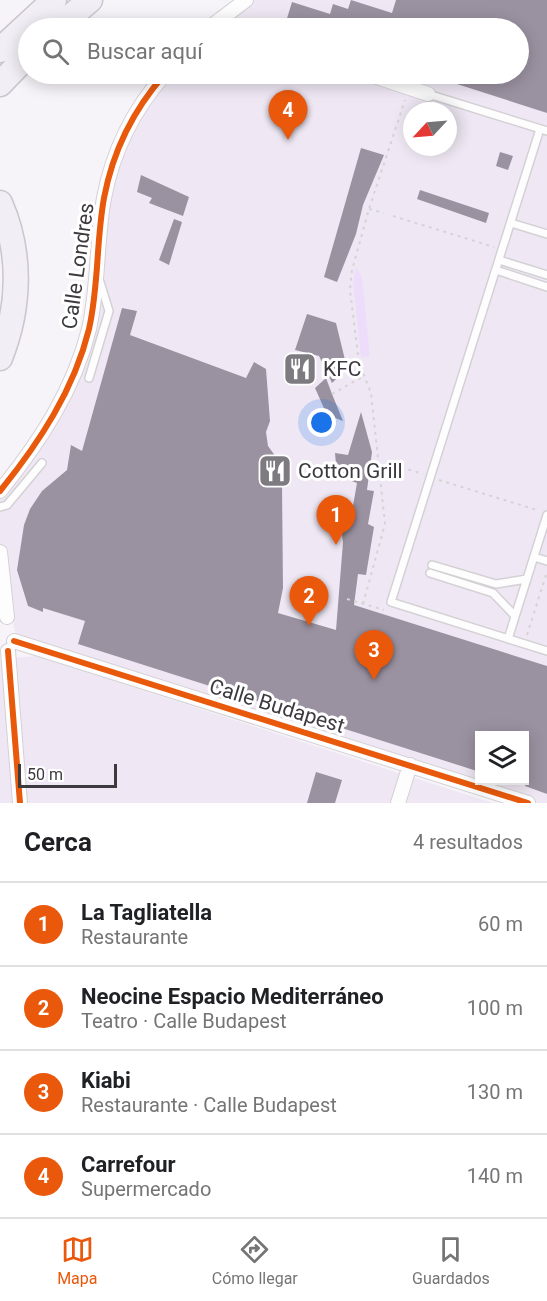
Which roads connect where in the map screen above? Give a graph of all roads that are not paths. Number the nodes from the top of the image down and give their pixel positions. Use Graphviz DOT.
graph roads {
  1 [pos="54,0"];
  2 [pos="90,0"];
  3 [pos="246,0"];
  4 [pos="35,18"];
  5 [pos="69,18"];
  6 [pos="227,18"];
  7 [pos="18,33"];
  8 [pos="0,50"];
  9 [pos="18,65"];
  10 [pos="0,84"];
  11 [pos="157,84"];
  12 [pos="400,84"];
  13 [pos="428,93"];
  14 [pos="544,130"];
  15 [pos="0,203"];
  16 [pos="511,223"];
  17 [pos="547,234"];
  18 [pos="499,260"];
  19 [pos="496,270"];
  20 [pos="547,275"];
  21 [pos="98,277"];
  22 [pos="547,287"];
  23 [pos="0,358"];
  24 [pos="89,378"];
  25 [pos="42,463"];
  26 [pos="0,491"];
  27 [pos="0,507"];
  28 [pos="545,514"];
  29 [pos="0,552"];
  30 [pos="534,556"];
  31 [pos="547,561"];
  32 [pos="432,565"];
  33 [pos="430,573"];
  34 [pos="527,579"];
  35 [pos="4,615"];
  36 [pos="515,616"];
  37 [pos="508,639"];
  38 [pos="8,649"];
  39 [pos="547,651"];
  40 [pos="410,765"];
  41 [pos="20,803"];
  42 [pos="398,803"];
  43 [pos="528,803"];
  1 -- 4 [label="highway"];
  2 -- 5 [label="highway"];
  3 -- 6 [label="street"];
  7 -- 8 [label="highway"];
  9 -- 10 [label="highway"];
  11 -- 21 [label="street, Calle Londres"];
  12 -- 13 [label="street"];
  13 -- 14 [label="lane"];
  14 -- 16 [label="lane"];
  15 -- 23 [label="highway"];
  16 -- 17 [label="lane"];
  16 -- 18 [label="lane"];
  18 -- 19 [label="lane"];
  18 -- 20 [label="lane"];
  19 -- 22 [label="lane"];
  19 -- 37 [label="lane"];
  21 -- 24 [label="lane"];
  21 -- 26 [label="street, Calle Londres"];
  25 -- 27 [label="lane"];
  28 -- 30 [label="lane"];
  29 -- 35 [label="street"];
  30 -- 31 [label="lane"];
  30 -- 34 [label="lane"];
  32 -- 34 [label="lane"];
  33 -- 36 [label="lane"];
  34 -- 36 [label="lane"];
  35 -- 38 [label="street"];
  36 -- 37 [label="lane"];
  37 -- 39 [label="lane"];
  38 -- 40 [label="street, Calle Budapest"];
  38 -- 41 [label="street"];
  40 -- 42 [label="street"];
  40 -- 43 [label="street, Calle Budapest"];
}
